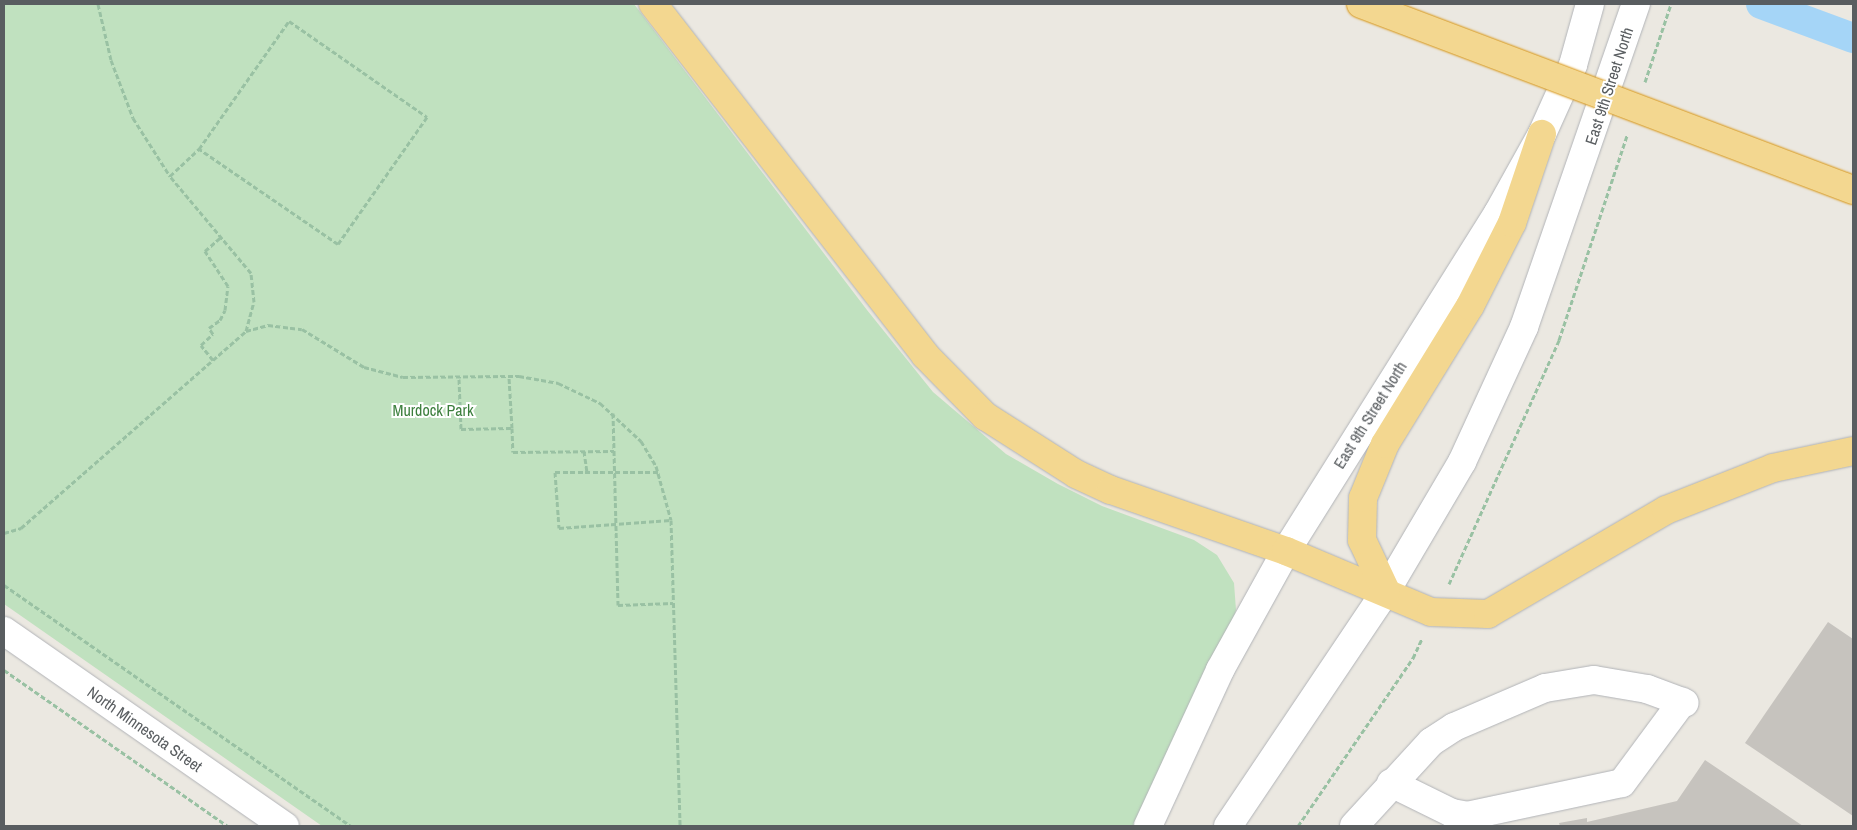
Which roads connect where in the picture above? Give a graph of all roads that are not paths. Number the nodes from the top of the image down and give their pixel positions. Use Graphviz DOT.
graph roads {
  1 [pos="653,4"];
  2 [pos="1361,4"];
  3 [pos="1590,4"];
  4 [pos="1636,4"];
  5 [pos="1542,134"];
  6 [pos="1853,190"];
  7 [pos="1853,451"];
  8 [pos="1286,551"];
  9 [pos="1386,592"];
  10 [pos="4,631"];
  11 [pos="1391,783"];
  12 [pos="286,826"];
  13 [pos="1148,826"];
  14 [pos="1228,826"];
  15 [pos="1354,826"];
  1 -- 8 [label="highway"];
  2 -- 6 [label="highway, bridge"];
  3 -- 5 [label="street, East 9th Street North"];
  4 -- 9 [label="street, East 9th Street North"];
  5 -- 8 [label="street, East 9th Street North"];
  5 -- 9 [label="highway"];
  7 -- 9 [label="highway"];
  8 -- 9 [label="highway"];
  8 -- 13 [label="street, East 9th Street North"];
  9 -- 14 [label="street, East 9th Street North"];
  10 -- 12 [label="street, North Minnesota Street"];
  11 -- 11 [label="street"];
  11 -- 15 [label="street"];
}
